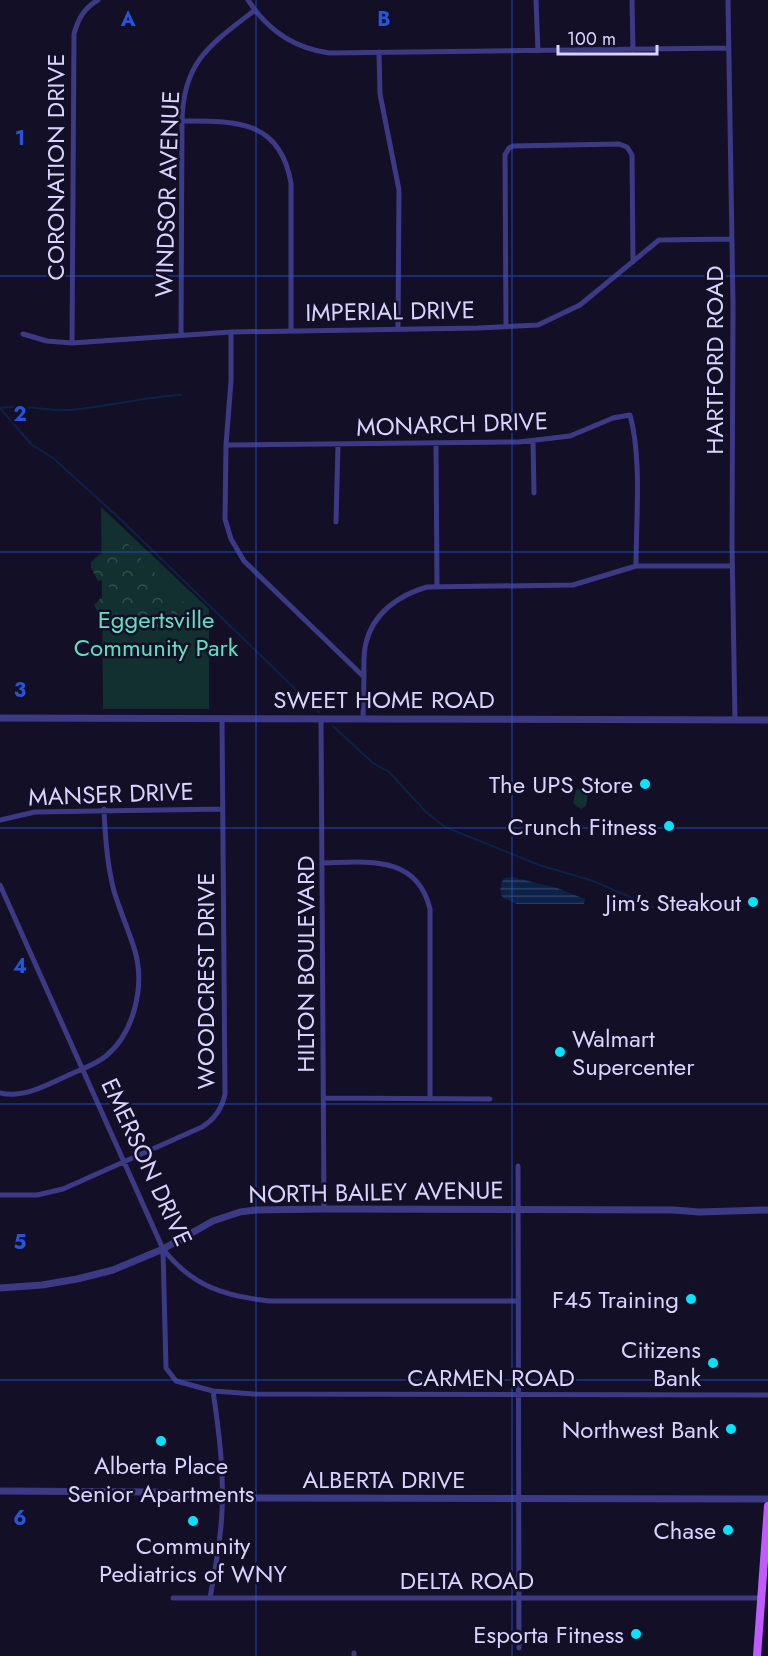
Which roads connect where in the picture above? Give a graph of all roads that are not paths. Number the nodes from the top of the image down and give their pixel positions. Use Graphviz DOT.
graph roads {
  1 [pos="98,0"];
  2 [pos="248,0"];
  3 [pos="536,0"];
  4 [pos="632,0"];
  5 [pos="728,0"];
  6 [pos="255,10"];
  7 [pos="729,48"];
  8 [pos="633,50"];
  9 [pos="538,51"];
  10 [pos="379,52"];
  11 [pos="182,121"];
  12 [pos="731,239"];
  13 [pos="633,262"];
  14 [pos="506,327"];
  15 [pos="398,329"];
  16 [pos="291,331"];
  17 [pos="231,332"];
  18 [pos="23,334"];
  19 [pos="181,335"];
  20 [pos="72,343"];
  21 [pos="533,441"];
  22 [pos="436,444"];
  23 [pos="338,445"];
  24 [pos="226,446"];
  25 [pos="534,493"];
  26 [pos="336,522"];
  27 [pos="636,566"];
  28 [pos="732,566"];
  29 [pos="437,586"];
  30 [pos="364,678"];
  31 [pos="0,718"];
  32 [pos="222,719"];
  33 [pos="321,719"];
  34 [pos="363,719"];
  35 [pos="735,720"];
  36 [pos="768,720"];
  37 [pos="104,809"];
  38 [pos="224,809"];
  39 [pos="0,820"];
  40 [pos="322,863"];
  41 [pos="0,885"];
  42 [pos="83,1069"];
  43 [pos="0,1093"];
  44 [pos="324,1098"];
  45 [pos="430,1099"];
  46 [pos="490,1099"];
  47 [pos="125,1163"];
  48 [pos="518,1166"];
  49 [pos="0,1195"];
  50 [pos="324,1209"];
  51 [pos="518,1209"];
  52 [pos="768,1210"];
  53 [pos="163,1249"];
  54 [pos="0,1288"];
  55 [pos="518,1301"];
  56 [pos="213,1391"];
  57 [pos="519,1395"];
  58 [pos="768,1395"];
  59 [pos="0,1491"];
  60 [pos="222,1498"];
  61 [pos="519,1499"];
  62 [pos="768,1499"];
  63 [pos="768,1506"];
  64 [pos="173,1598"];
  65 [pos="210,1598"];
  66 [pos="519,1598"];
  67 [pos="761,1598"];
  68 [pos="519,1648"];
  69 [pos="757,1656"];
  1 -- 20 [label="street, CORONATION DRIVE"];
  2 -- 6 [label="street"];
  3 -- 9 [label="street"];
  4 -- 8 [label="street"];
  5 -- 7 [label="street, HARTFORD ROAD"];
  6 -- 10 [label="street"];
  6 -- 11 [label="street, WINDSOR AVENUE"];
  7 -- 8 [label="street"];
  7 -- 12 [label="street, HARTFORD ROAD"];
  8 -- 9 [label="street"];
  9 -- 10 [label="street"];
  10 -- 15 [label="street"];
  11 -- 16 [label="street"];
  11 -- 19 [label="street, WINDSOR AVENUE"];
  12 -- 13 [label="street, IMPERIAL DRIVE"];
  12 -- 28 [label="street, HARTFORD ROAD"];
  13 -- 14 [label="street, IMPERIAL DRIVE"];
  13 -- 14 [label="street"];
  14 -- 15 [label="street, IMPERIAL DRIVE"];
  15 -- 16 [label="street, IMPERIAL DRIVE"];
  16 -- 17 [label="street, IMPERIAL DRIVE"];
  17 -- 19 [label="street, IMPERIAL DRIVE"];
  17 -- 24 [label="street"];
  18 -- 20 [label="street, IMPERIAL DRIVE"];
  19 -- 20 [label="street, IMPERIAL DRIVE"];
  21 -- 22 [label="street, MONARCH DRIVE"];
  21 -- 25 [label="street"];
  21 -- 27 [label="street, MONARCH DRIVE"];
  22 -- 23 [label="street, MONARCH DRIVE"];
  22 -- 29 [label="street"];
  23 -- 24 [label="street, MONARCH DRIVE"];
  23 -- 26 [label="street"];
  24 -- 30 [label="street"];
  27 -- 28 [label="street"];
  27 -- 29 [label="street"];
  28 -- 35 [label="street, HARTFORD ROAD"];
  29 -- 30 [label="street"];
  30 -- 34 [label="street"];
  31 -- 32 [label="street, SWEET HOME ROAD"];
  32 -- 33 [label="street, SWEET HOME ROAD"];
  32 -- 38 [label="street, WOODCREST DRIVE"];
  33 -- 34 [label="street, SWEET HOME ROAD"];
  33 -- 40 [label="street, HILTON BOULEVARD"];
  34 -- 35 [label="street, SWEET HOME ROAD"];
  35 -- 36 [label="street, SWEET HOME ROAD"];
  37 -- 38 [label="street, MANSER DRIVE"];
  37 -- 39 [label="street, MANSER DRIVE"];
  37 -- 42 [label="street"];
  38 -- 47 [label="street, WOODCREST DRIVE"];
  40 -- 44 [label="street, HILTON BOULEVARD"];
  40 -- 45 [label="street"];
  41 -- 42 [label="street, EMERSON DRIVE"];
  42 -- 43 [label="street"];
  42 -- 47 [label="street, EMERSON DRIVE"];
  44 -- 45 [label="street"];
  44 -- 50 [label="street, HILTON BOULEVARD"];
  45 -- 46 [label="street"];
  47 -- 49 [label="street, WOODCREST DRIVE"];
  47 -- 53 [label="street, EMERSON DRIVE"];
  48 -- 51 [label="street"];
  50 -- 51 [label="street, NORTH BAILEY AVENUE"];
  50 -- 53 [label="street, NORTH BAILEY AVENUE"];
  51 -- 52 [label="street, NORTH BAILEY AVENUE"];
  51 -- 55 [label="street"];
  53 -- 54 [label="street, NORTH BAILEY AVENUE"];
  53 -- 55 [label="street, EMERSON DRIVE"];
  53 -- 56 [label="street, CARMEN ROAD"];
  55 -- 57 [label="street"];
  56 -- 57 [label="street, CARMEN ROAD"];
  56 -- 60 [label="street"];
  57 -- 58 [label="street, CARMEN ROAD"];
  57 -- 61 [label="street"];
  59 -- 60 [label="street, ALBERTA DRIVE"];
  60 -- 61 [label="street, ALBERTA DRIVE"];
  60 -- 65 [label="street"];
  61 -- 62 [label="street, ALBERTA DRIVE"];
  61 -- 66 [label="street"];
  63 -- 67 [label="main road"];
  64 -- 65 [label="street, DELTA ROAD"];
  65 -- 66 [label="street, DELTA ROAD"];
  66 -- 67 [label="street, DELTA ROAD"];
  66 -- 68 [label="street"];
  67 -- 69 [label="main road"];
}
